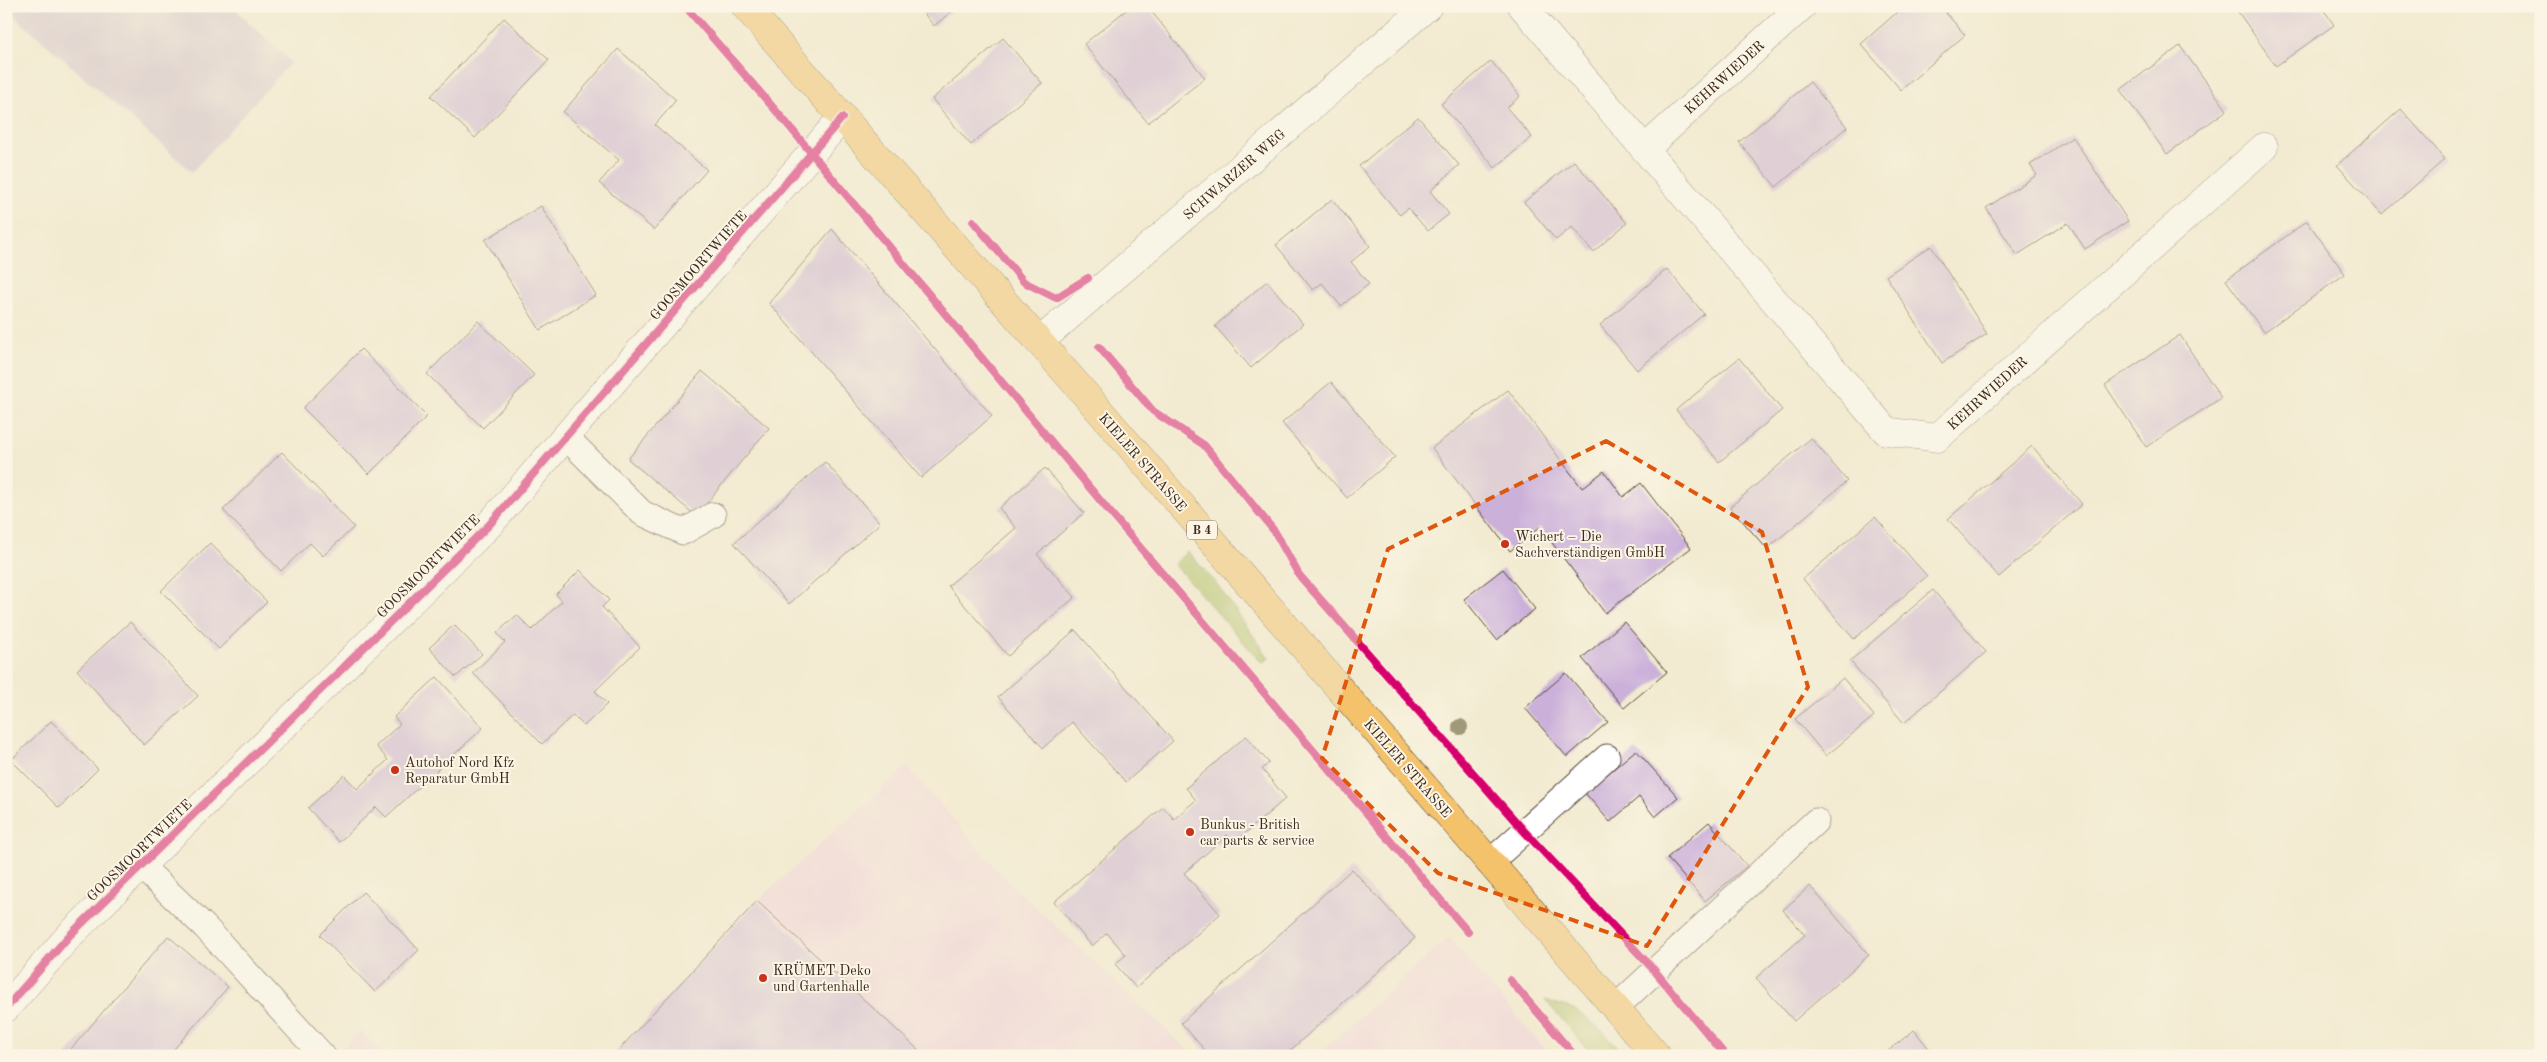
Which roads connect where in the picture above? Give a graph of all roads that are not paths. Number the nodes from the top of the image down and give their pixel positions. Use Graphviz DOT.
graph roads {
  1 [pos="745,6"];
  2 [pos="1428,6"];
  3 [pos="1522,6"];
  4 [pos="1802,6"];
  5 [pos="842,118"];
  6 [pos="2264,147"];
  7 [pos="1645,149"];
  8 [pos="1039,342"];
  9 [pos="566,437"];
  10 [pos="713,515"];
  11 [pos="1607,757"];
  12 [pos="1816,821"];
  13 [pos="1489,863"];
  14 [pos="141,866"];
  15 [pos="6,1008"];
  16 [pos="1616,1008"];
  17 [pos="323,1056"];
  18 [pos="1657,1056"];
  1 -- 5 [label="main road, KIELER STRASSE / B 4"];
  2 -- 8 [label="street, SCHWARZER WEG"];
  3 -- 7 [label="street, KEHRWIEDER"];
  4 -- 7 [label="street, KEHRWIEDER"];
  5 -- 8 [label="main road, KIELER STRASSE / B 4"];
  5 -- 9 [label="street, GOOSMOORTWIETE"];
  6 -- 7 [label="street, KEHRWIEDER"];
  8 -- 13 [label="main road, KIELER STRASSE / B 4"];
  9 -- 10 [label="lane"];
  9 -- 14 [label="street, GOOSMOORTWIETE"];
  11 -- 13 [label="lane"];
  12 -- 16 [label="lane"];
  13 -- 16 [label="main road, KIELER STRASSE / B 4"];
  14 -- 15 [label="street, GOOSMOORTWIETE"];
  14 -- 17 [label="lane"];
  16 -- 18 [label="main road, KIELER STRASSE / B 4"];
}
